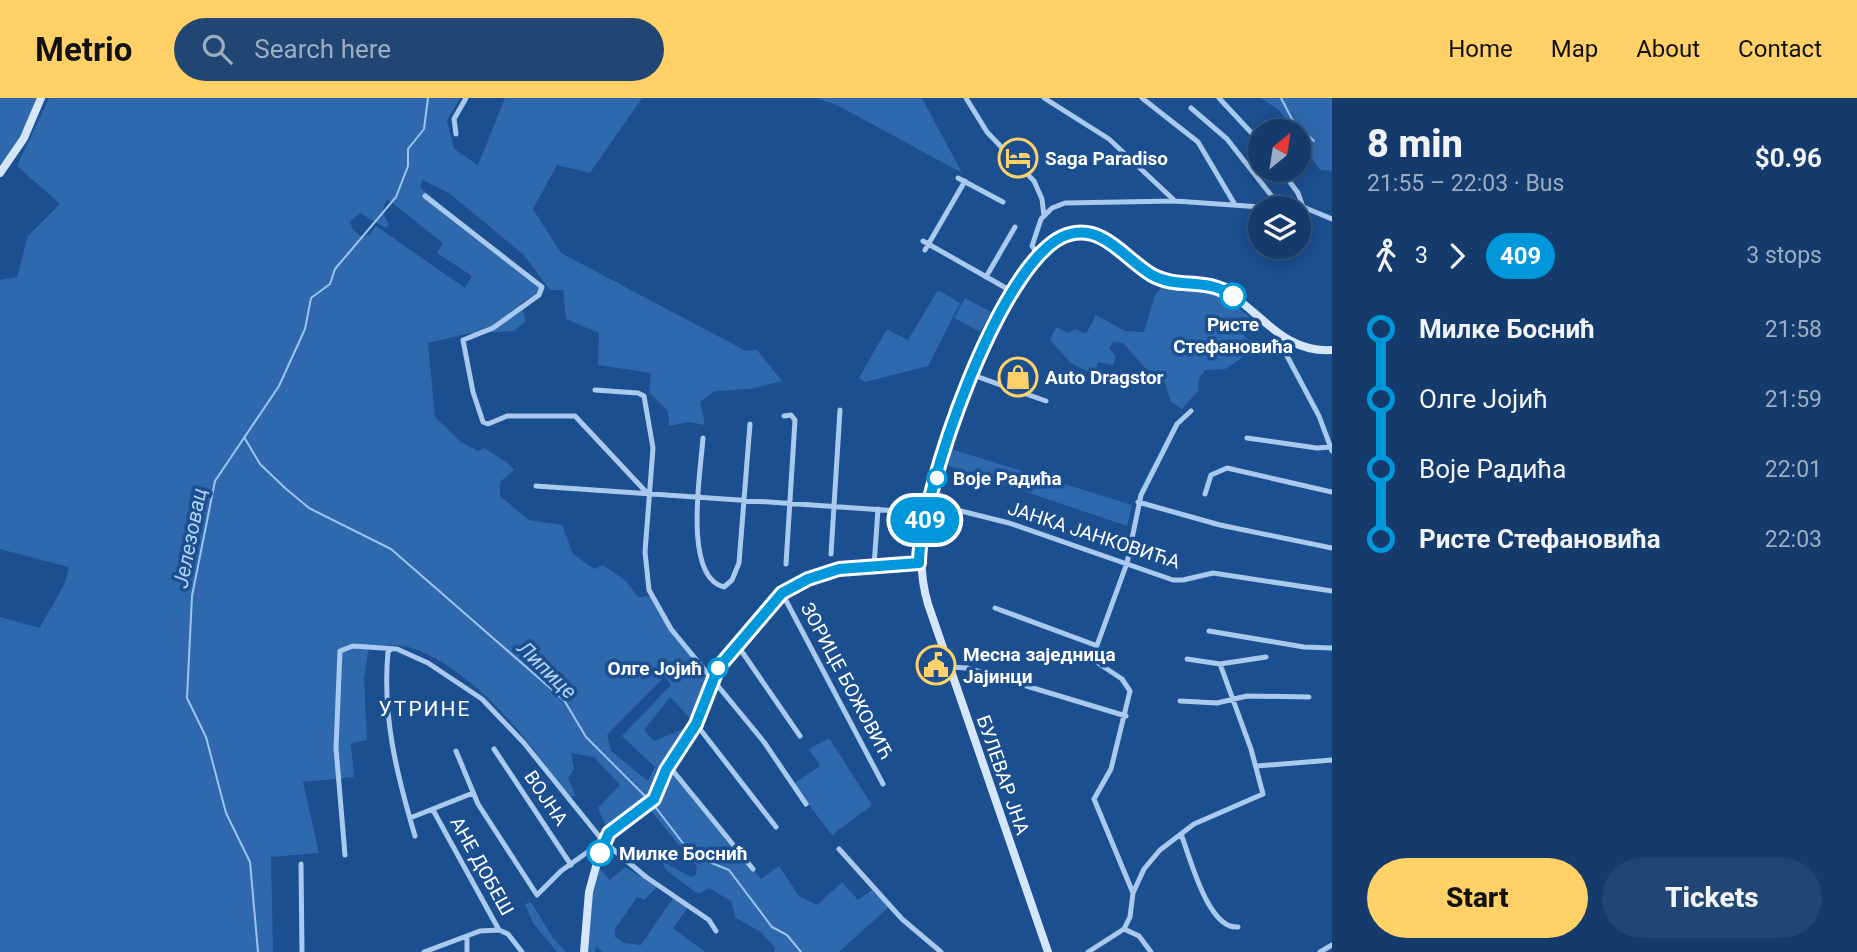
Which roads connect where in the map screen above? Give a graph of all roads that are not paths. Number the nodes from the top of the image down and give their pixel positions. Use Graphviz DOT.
graph roads {
  1 [pos="41,98"];
  2 [pos="466,98"];
  3 [pos="966,98"];
  4 [pos="1044,98"];
  5 [pos="1142,98"];
  6 [pos="1219,98"];
  7 [pos="1191,108"];
  8 [pos="1248,129"];
  9 [pos="456,134"];
  10 [pos="0,173"];
  11 [pos="425,196"];
  12 [pos="1269,196"];
  13 [pos="1175,201"];
  14 [pos="1003,202"];
  15 [pos="1234,203"];
  16 [pos="1248,205"];
  17 [pos="1311,210"];
  18 [pos="1044,216"];
  19 [pos="1332,219"];
  20 [pos="1015,227"];
  21 [pos="1039,255"];
  22 [pos="986,277"];
  23 [pos="1013,292"];
  24 [pos="1288,341"];
  25 [pos="1332,350"];
  26 [pos="970,374"];
  27 [pos="595,390"];
  28 [pos="1046,401"];
  29 [pos="840,410"];
  30 [pos="1191,411"];
  31 [pos="784,416"];
  32 [pos="750,424"];
  33 [pos="703,438"];
  34 [pos="1247,438"];
  35 [pos="1331,449"];
  36 [pos="536,486"];
  37 [pos="1332,492"];
  38 [pos="648,494"];
  39 [pos="1205,494"];
  40 [pos="699,498"];
  41 [pos="744,501"];
  42 [pos="1138,502"];
  43 [pos="929,503"];
  44 [pos="789,504"];
  45 [pos="834,507"];
  46 [pos="878,509"];
  47 [pos="927,513"];
  48 [pos="1332,548"];
  49 [pos="831,554"];
  50 [pos="919,563"];
  51 [pos="1127,563"];
  52 [pos="786,564"];
  53 [pos="874,566"];
  54 [pos="1332,591"];
  55 [pos="782,593"];
  56 [pos="995,608"];
  57 [pos="1209,631"];
  58 [pos="1095,645"];
  59 [pos="738,646"];
  60 [pos="1332,648"];
  61 [pos="391,649"];
  62 [pos="1266,657"];
  63 [pos="1187,659"];
  64 [pos="1220,664"];
  65 [pos="949,667"];
  66 [pos="712,681"];
  67 [pos="1309,697"];
  68 [pos="1180,701"];
  69 [pos="1233,701"];
  70 [pos="1126,716"];
  71 [pos="696,724"];
  72 [pos="800,736"];
  73 [pos="494,749"];
  74 [pos="456,751"];
  75 [pos="1332,760"];
  76 [pos="668,766"];
  77 [pos="1257,766"];
  78 [pos="883,784"];
  79 [pos="472,793"];
  80 [pos="806,804"];
  81 [pos="433,810"];
  82 [pos="410,818"];
  83 [pos="776,827"];
  84 [pos="1181,834"];
  85 [pos="415,836"];
  86 [pos="603,841"];
  87 [pos="839,849"];
  88 [pos="345,855"];
  89 [pos="301,864"];
  90 [pos="571,864"];
  91 [pos="753,869"];
  92 [pos="1133,892"];
  93 [pos="1238,927"];
  94 [pos="1124,929"];
  95 [pos="499,930"];
  96 [pos="716,931"];
  97 [pos="467,936"];
  98 [pos="1332,945"];
  99 [pos="302,952"];
  100 [pos="424,952"];
  101 [pos="467,952"];
  102 [pos="522,952"];
  103 [pos="584,952"];
  104 [pos="941,952"];
  105 [pos="1048,952"];
  106 [pos="1088,952"];
  107 [pos="1151,952"];
  108 [pos="1320,952"];
  1 -- 10 [label="main road"];
  2 -- 9 [label="street"];
  3 -- 18 [label="street"];
  4 -- 13 [label="street"];
  5 -- 15 [label="street"];
  6 -- 8 [label="street"];
  7 -- 12 [label="street"];
  11 -- 38 [label="street"];
  13 -- 15 [label="street"];
  13 -- 18 [label="street"];
  14 -- 22 [label="street"];
  15 -- 16 [label="street"];
  17 -- 19 [label="street"];
  18 -- 21 [label="street"];
  20 -- 22 [label="street"];
  21 -- 23 [label="main road, БУЛЕВАР ЈНА"];
  21 -- 24 [label="main road, БУЛЕВАР ЈНА"];
  22 -- 23 [label="street"];
  23 -- 26 [label="main road, БУЛЕВАР ЈНА"];
  24 -- 25 [label="main road, БУЛЕВАР ЈНА"];
  24 -- 35 [label="street"];
  26 -- 28 [label="street"];
  26 -- 43 [label="main road, БУЛЕВАР ЈНА"];
  27 -- 38 [label="street"];
  29 -- 45 [label="street"];
  30 -- 42 [label="street"];
  31 -- 44 [label="street"];
  32 -- 41 [label="street"];
  33 -- 40 [label="street"];
  34 -- 35 [label="street"];
  36 -- 38 [label="street"];
  37 -- 39 [label="street"];
  38 -- 40 [label="street"];
  38 -- 66 [label="street"];
  40 -- 41 [label="street"];
  40 -- 41 [label="street"];
  41 -- 44 [label="street"];
  42 -- 48 [label="street"];
  42 -- 51 [label="street"];
  43 -- 47 [label="main road, БУЛЕВАР ЈНА"];
  43 -- 51 [label="street, ЈАНКА ЈАНКОВИЋА"];
  44 -- 45 [label="street"];
  44 -- 52 [label="street"];
  45 -- 46 [label="street"];
  45 -- 49 [label="street"];
  46 -- 47 [label="street"];
  46 -- 53 [label="street"];
  47 -- 50 [label="main road, БУЛЕВАР ЈНА"];
  50 -- 53 [label="main road"];
  50 -- 65 [label="main road, БУЛЕВАР ЈНА"];
  51 -- 54 [label="street, ЈАНКА ЈАНКОВИЋА"];
  51 -- 58 [label="street"];
  53 -- 55 [label="main road"];
  55 -- 59 [label="main road"];
  55 -- 78 [label="street, ЗОРИЦЕ БОЖОВИЋ"];
  56 -- 58 [label="street"];
  57 -- 60 [label="street"];
  58 -- 70 [label="street"];
  59 -- 66 [label="main road"];
  59 -- 72 [label="street"];
  61 -- 82 [label="street"];
  61 -- 86 [label="street"];
  61 -- 88 [label="street"];
  62 -- 64 [label="street"];
  63 -- 64 [label="street"];
  64 -- 69 [label="street"];
  65 -- 70 [label="street"];
  65 -- 105 [label="main road, БУЛЕВАР ЈНА"];
  66 -- 71 [label="main road"];
  66 -- 80 [label="street"];
  67 -- 69 [label="street"];
  68 -- 69 [label="street"];
  69 -- 77 [label="street"];
  70 -- 92 [label="street"];
  71 -- 76 [label="main road"];
  71 -- 83 [label="street"];
  73 -- 90 [label="street, ВОЈНА"];
  74 -- 79 [label="street"];
  75 -- 77 [label="street"];
  76 -- 86 [label="main road"];
  76 -- 91 [label="street"];
  77 -- 84 [label="street"];
  79 -- 81 [label="street"];
  79 -- 90 [label="street"];
  81 -- 82 [label="street, АНЕ ДОБЕШ"];
  81 -- 95 [label="street, АНЕ ДОБЕШ"];
  82 -- 85 [label="street"];
  84 -- 92 [label="street"];
  84 -- 93 [label="street"];
  86 -- 90 [label="street"];
  86 -- 96 [label="street"];
  86 -- 103 [label="main road"];
  87 -- 104 [label="street"];
  89 -- 99 [label="street"];
  92 -- 94 [label="street"];
  94 -- 106 [label="street"];
  94 -- 107 [label="street"];
  95 -- 97 [label="street"];
  95 -- 102 [label="street, АНЕ ДОБЕШ"];
  97 -- 100 [label="street"];
  97 -- 101 [label="street"];
  98 -- 108 [label="street"];
}
